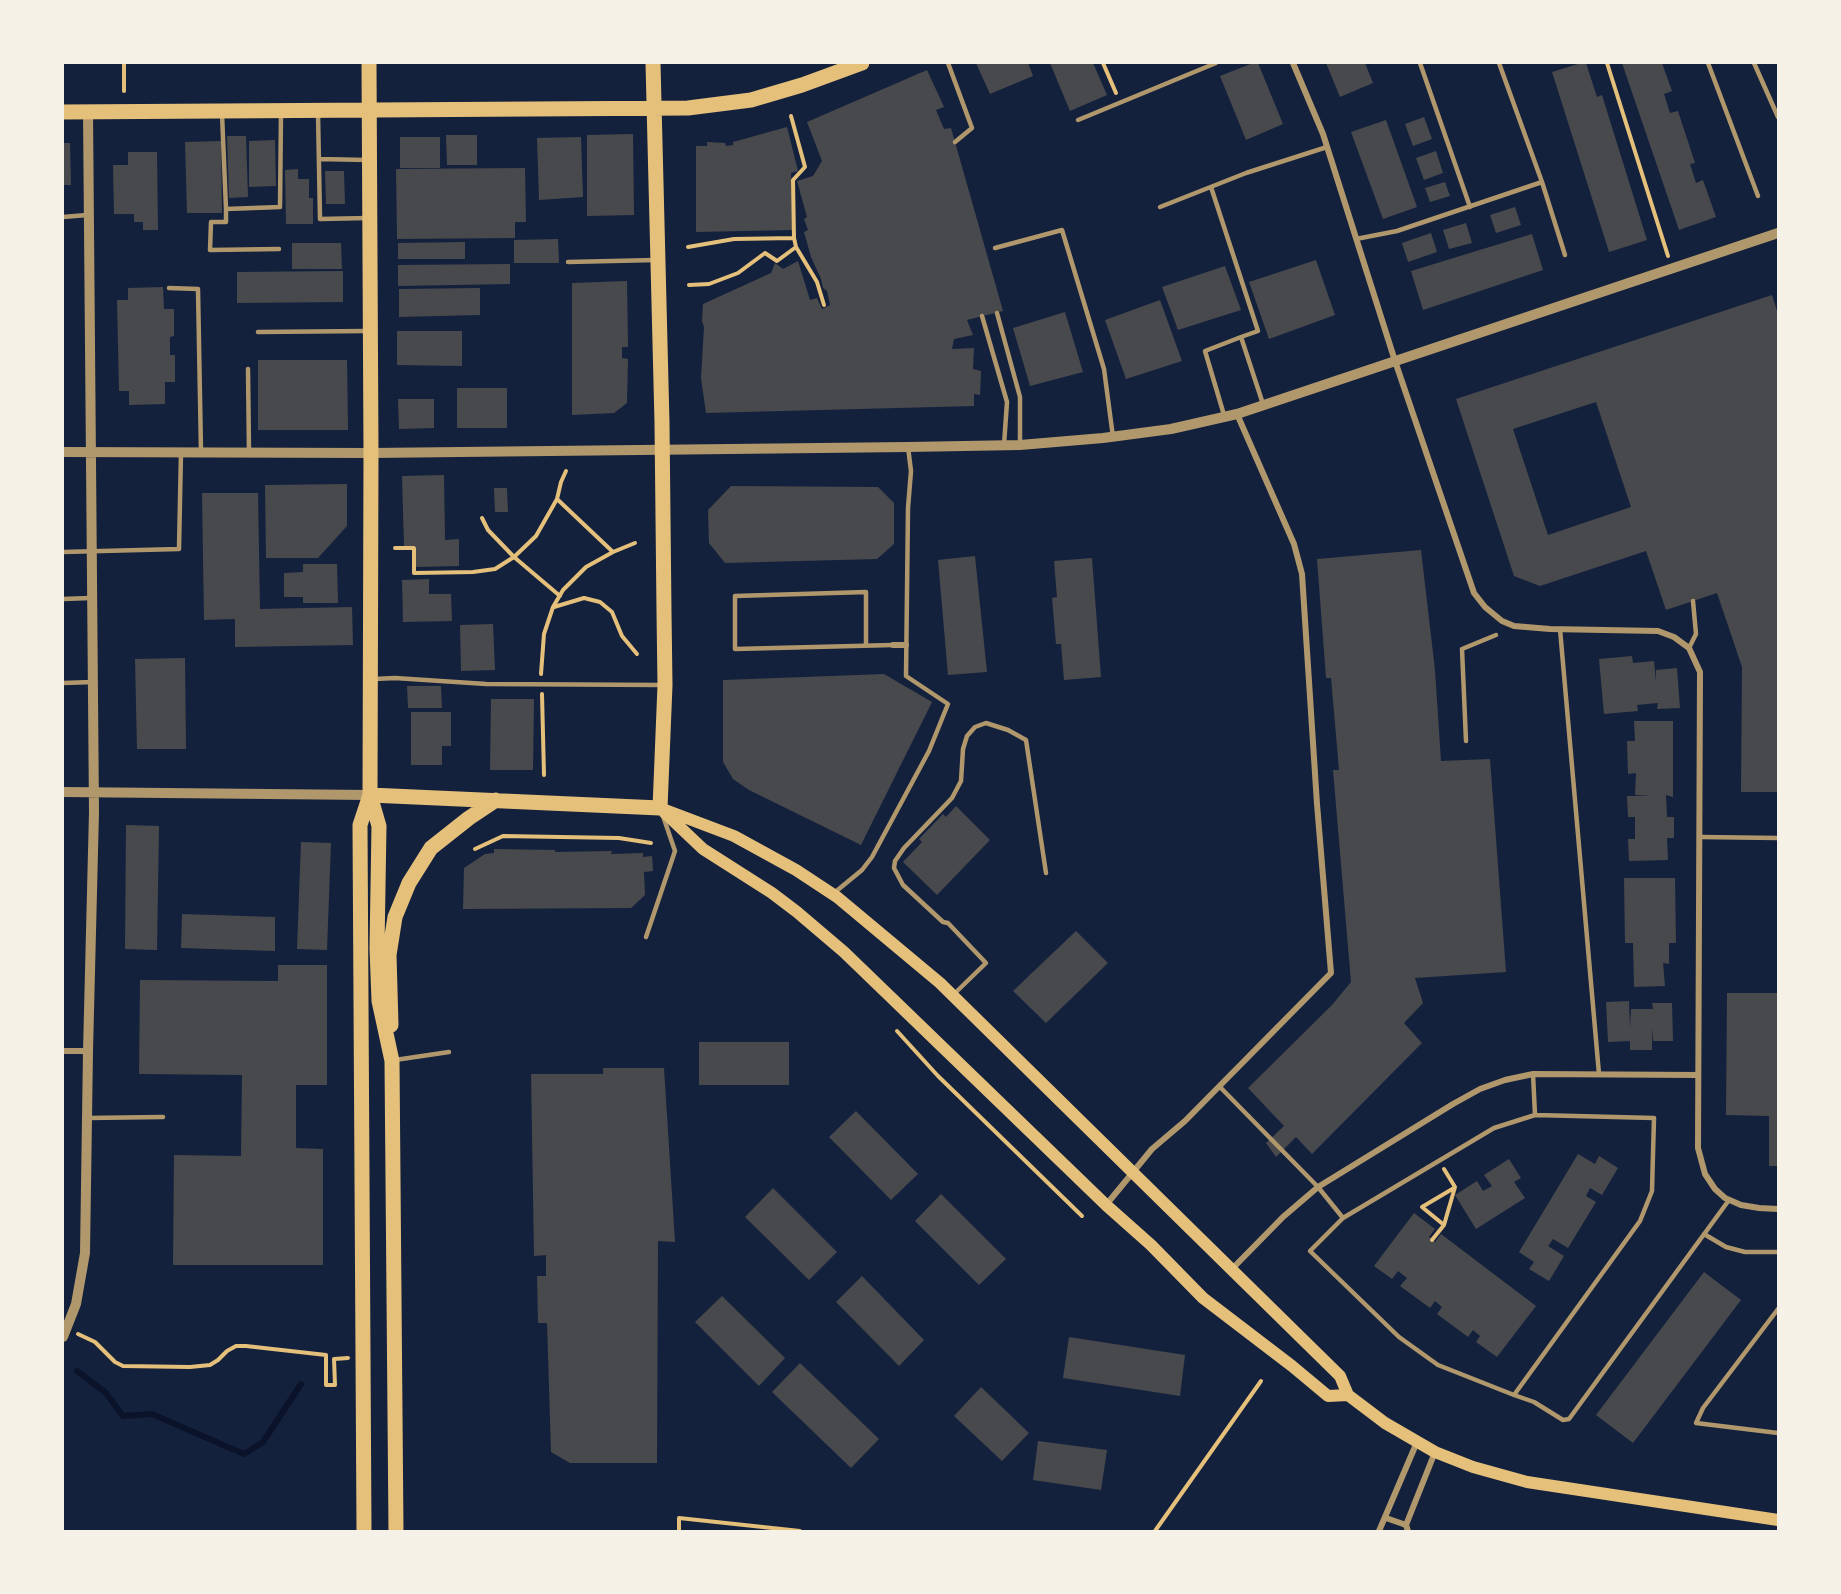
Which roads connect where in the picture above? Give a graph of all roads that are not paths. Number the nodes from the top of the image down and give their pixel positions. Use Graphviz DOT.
graph roads {
  1 [pos="369,63"];
  2 [pos="653,63"];
  3 [pos="862,63"];
  4 [pos="948,63"];
  5 [pos="1216,63"];
  6 [pos="1293,63"];
  7 [pos="1420,63"];
  8 [pos="1499,63"];
  9 [pos="1708,63"];
  10 [pos="1754,63"];
  11 [pos="656,107"];
  12 [pos="281,110"];
  13 [pos="318,110"];
  14 [pos="370,110"];
  15 [pos="222,111"];
  16 [pos="63,112"];
  17 [pos="88,112"];
  18 [pos="1778,117"];
  19 [pos="1078,120"];
  20 [pos="955,142"];
  21 [pos="1327,147"];
  22 [pos="319,159"];
  23 [pos="370,160"];
  24 [pos="1542,182"];
  25 [pos="1211,187"];
  26 [pos="1758,196"];
  27 [pos="1160,207"];
  28 [pos="1470,207"];
  29 [pos="226,209"];
  30 [pos="88,215"];
  31 [pos="63,217"];
  32 [pos="370,218"];
  33 [pos="1778,233"];
  34 [pos="1356,239"];
  35 [pos="995,248"];
  36 [pos="279,249"];
  37 [pos="1565,255"];
  38 [pos="659,260"];
  39 [pos="568,262"];
  40 [pos="170,288"];
  41 [pos="997,313"];
  42 [pos="982,316"];
  43 [pos="371,331"];
  44 [pos="258,332"];
  45 [pos="1241,337"];
  46 [pos="1395,361"];
  47 [pos="248,369"];
  48 [pos="1264,406"];
  49 [pos="1237,414"];
  50 [pos="1225,417"];
  51 [pos="1113,437"];
  52 [pos="1004,445"];
  53 [pos="1020,445"];
  54 [pos="908,447"];
  55 [pos="663,449"];
  56 [pos="63,452"];
  57 [pos="90,452"];
  58 [pos="181,452"];
  59 [pos="201,452"];
  60 [pos="249,453"];
  61 [pos="372,453"];
  62 [pos="91,551"];
  63 [pos="63,552"];
  64 [pos="92,598"];
  65 [pos="63,599"];
  66 [pos="1693,601"];
  67 [pos="1560,629"];
  68 [pos="1496,635"];
  69 [pos="866,645"];
  70 [pos="894,645"];
  71 [pos="906,645"];
  72 [pos="1689,648"];
  73 [pos="370,680"];
  74 [pos="93,682"];
  75 [pos="63,683"];
  76 [pos="665,685"];
  77 [pos="1466,741"];
  78 [pos="63,792"];
  79 [pos="94,792"];
  80 [pos="370,795"];
  81 [pos="496,800"];
  82 [pos="660,808"];
  83 [pos="1700,837"];
  84 [pos="1778,838"];
  85 [pos="1046,873"];
  86 [pos="833,894"];
  87 [pos="646,937"];
  88 [pos="953,995"];
  89 [pos="63,1051"];
  90 [pos="88,1051"];
  91 [pos="449,1052"];
  92 [pos="392,1061"];
  93 [pos="1533,1074"];
  94 [pos="1599,1074"];
  95 [pos="1698,1075"];
  96 [pos="1220,1087"];
  97 [pos="1535,1115"];
  98 [pos="163,1117"];
  99 [pos="87,1118"];
  100 [pos="1133,1173"];
  101 [pos="1318,1187"];
  102 [pos="1729,1200"];
  103 [pos="1106,1205"];
  104 [pos="1778,1209"];
  105 [pos="1343,1218"];
  106 [pos="1704,1234"];
  107 [pos="1778,1251"];
  108 [pos="1231,1270"];
  109 [pos="1778,1309"];
  110 [pos="63,1337"];
  111 [pos="1348,1395"];
  112 [pos="1514,1395"];
  113 [pos="1778,1433"];
  114 [pos="1418,1442"];
  115 [pos="1436,1452"];
  116 [pos="1386,1518"];
  117 [pos="1778,1520"];
  118 [pos="1407,1528"];
  119 [pos="364,1531"];
  120 [pos="396,1531"];
  121 [pos="1379,1531"];
  1 -- 14 [label="main road"];
  2 -- 11 [label="main road"];
  3 -- 11 [label="main road"];
  4 -- 20 [label="lane"];
  5 -- 19 [label="lane"];
  6 -- 21 [label="street"];
  7 -- 28 [label="lane"];
  8 -- 24 [label="lane"];
  9 -- 26 [label="lane"];
  10 -- 18 [label="lane"];
  11 -- 14 [label="main road"];
  11 -- 38 [label="main road"];
  12 -- 13 [label="main road"];
  12 -- 15 [label="main road"];
  12 -- 29 [label="lane"];
  13 -- 14 [label="main road"];
  13 -- 22 [label="lane"];
  14 -- 23 [label="main road"];
  15 -- 17 [label="main road"];
  15 -- 29 [label="lane"];
  16 -- 17 [label="main road"];
  17 -- 30 [label="street"];
  21 -- 25 [label="lane"];
  21 -- 34 [label="street"];
  22 -- 23 [label="lane"];
  22 -- 32 [label="lane"];
  23 -- 32 [label="main road"];
  24 -- 28 [label="lane"];
  24 -- 37 [label="lane"];
  25 -- 27 [label="lane"];
  25 -- 45 [label="lane"];
  28 -- 34 [label="lane"];
  29 -- 36 [label="lane"];
  30 -- 31 [label="lane"];
  30 -- 57 [label="street"];
  32 -- 43 [label="main road"];
  33 -- 46 [label="street"];
  34 -- 46 [label="street"];
  35 -- 51 [label="lane"];
  38 -- 39 [label="lane"];
  38 -- 55 [label="main road"];
  40 -- 59 [label="lane"];
  41 -- 53 [label="lane"];
  42 -- 52 [label="lane"];
  43 -- 44 [label="lane"];
  43 -- 61 [label="main road"];
  45 -- 48 [label="lane"];
  45 -- 50 [label="lane"];
  46 -- 48 [label="street"];
  46 -- 67 [label="street"];
  47 -- 60 [label="lane"];
  48 -- 49 [label="street"];
  49 -- 50 [label="street"];
  49 -- 96 [label="street"];
  50 -- 51 [label="street"];
  51 -- 53 [label="street"];
  52 -- 53 [label="street"];
  52 -- 54 [label="street"];
  54 -- 55 [label="street"];
  54 -- 71 [label="lane"];
  55 -- 61 [label="street"];
  55 -- 76 [label="main road"];
  56 -- 57 [label="street"];
  57 -- 58 [label="street"];
  57 -- 62 [label="street"];
  58 -- 59 [label="street"];
  58 -- 62 [label="lane"];
  59 -- 60 [label="street"];
  60 -- 61 [label="street"];
  61 -- 73 [label="main road"];
  62 -- 63 [label="lane"];
  62 -- 64 [label="street"];
  64 -- 65 [label="lane"];
  64 -- 74 [label="street"];
  66 -- 72 [label="lane"];
  67 -- 72 [label="street"];
  67 -- 94 [label="lane"];
  68 -- 77 [label="lane"];
  69 -- 69 [label="lane"];
  69 -- 70 [label="lane"];
  70 -- 71 [label="street"];
  71 -- 86 [label="lane"];
  72 -- 83 [label="street"];
  73 -- 76 [label="lane"];
  73 -- 80 [label="main road"];
  74 -- 75 [label="lane"];
  74 -- 79 [label="street"];
  76 -- 82 [label="main road"];
  78 -- 79 [label="street"];
  79 -- 80 [label="street"];
  79 -- 90 [label="street"];
  80 -- 81 [label="main road"];
  80 -- 92 [label="main road"];
  80 -- 119 [label="main road"];
  81 -- 82 [label="main road"];
  81 -- 92 [label="main road"];
  82 -- 86 [label="main road"];
  82 -- 87 [label="lane"];
  82 -- 103 [label="main road"];
  83 -- 84 [label="lane"];
  83 -- 95 [label="street"];
  85 -- 88 [label="lane"];
  86 -- 88 [label="main road"];
  88 -- 100 [label="main road"];
  89 -- 90 [label="street"];
  90 -- 99 [label="street"];
  91 -- 92 [label="lane"];
  92 -- 120 [label="main road"];
  93 -- 94 [label="street"];
  93 -- 97 [label="lane"];
  93 -- 101 [label="street"];
  94 -- 95 [label="street"];
  95 -- 102 [label="street"];
  96 -- 100 [label="street"];
  96 -- 101 [label="lane"];
  97 -- 105 [label="lane"];
  97 -- 112 [label="lane"];
  98 -- 99 [label="lane"];
  99 -- 110 [label="street"];
  100 -- 103 [label="street"];
  100 -- 108 [label="main road"];
  101 -- 105 [label="lane"];
  101 -- 108 [label="street"];
  102 -- 104 [label="street"];
  102 -- 106 [label="lane"];
  103 -- 111 [label="main road"];
  105 -- 112 [label="lane"];
  106 -- 107 [label="lane"];
  106 -- 112 [label="lane"];
  108 -- 111 [label="main road"];
  109 -- 113 [label="lane"];
  111 -- 114 [label="main road"];
  114 -- 115 [label="main road"];
  114 -- 116 [label="street"];
  115 -- 117 [label="main road"];
  115 -- 118 [label="street"];
  116 -- 118 [label="street"];
  116 -- 121 [label="street"];
}
